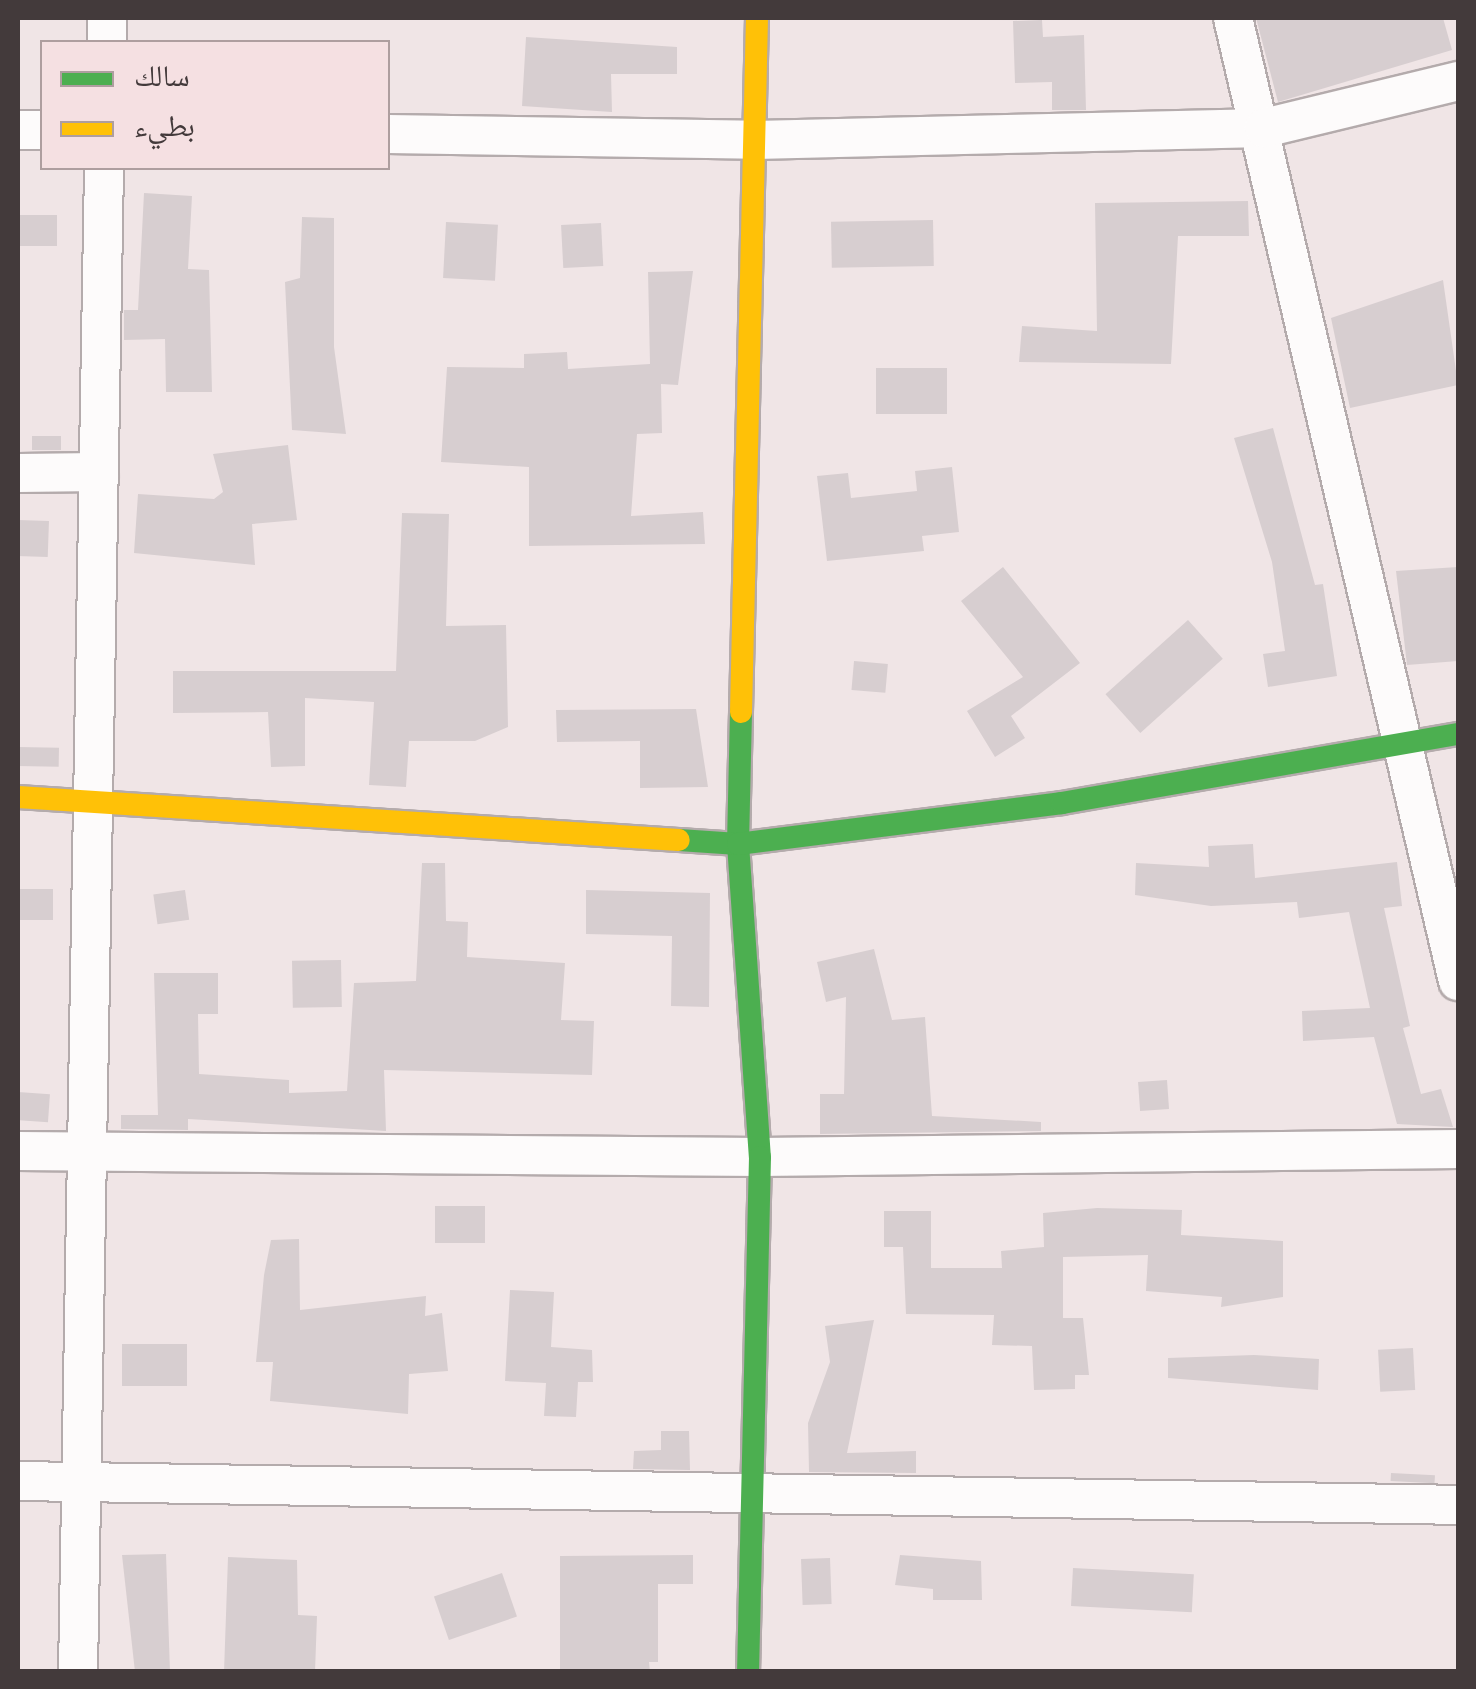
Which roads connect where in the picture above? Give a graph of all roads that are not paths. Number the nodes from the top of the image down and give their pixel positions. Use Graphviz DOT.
graph roads {
  1 [pos="757,18"];
  2 [pos="1233,18"];
  3 [pos="1458,82"];
  4 [pos="1264,128"];
  5 [pos="390,134"];
  6 [pos="755,140"];
  7 [pos="104,170"];
  8 [pos="18,472"];
  9 [pos="99,472"];
  10 [pos="1458,734"];
  11 [pos="1399,749"];
  12 [pos="18,798"];
  13 [pos="93,799"];
  14 [pos="738,844"];
  15 [pos="1458,981"];
  16 [pos="1458,1149"];
  17 [pos="18,1151"];
  18 [pos="87,1152"];
  19 [pos="760,1157"];
  20 [pos="18,1481"];
  21 [pos="81,1482"];
  22 [pos="752,1491"];
  23 [pos="1458,1506"];
  24 [pos="78,1672"];
  25 [pos="748,1672"];
  1 -- 6 [label="main road"];
  2 -- 4 [label="street"];
  3 -- 4 [label="street"];
  4 -- 6 [label="street"];
  4 -- 11 [label="street"];
  5 -- 6 [label="street"];
  6 -- 14 [label="main road"];
  7 -- 9 [label="street"];
  8 -- 9 [label="street"];
  9 -- 13 [label="street"];
  10 -- 11 [label="main road"];
  11 -- 14 [label="main road"];
  11 -- 15 [label="street"];
  12 -- 13 [label="main road"];
  13 -- 14 [label="main road"];
  13 -- 18 [label="street"];
  14 -- 19 [label="main road"];
  16 -- 19 [label="street"];
  17 -- 18 [label="street"];
  18 -- 19 [label="street"];
  18 -- 21 [label="street"];
  19 -- 22 [label="main road"];
  20 -- 21 [label="street"];
  21 -- 22 [label="street"];
  21 -- 24 [label="street"];
  22 -- 23 [label="street"];
  22 -- 25 [label="main road"];
}
